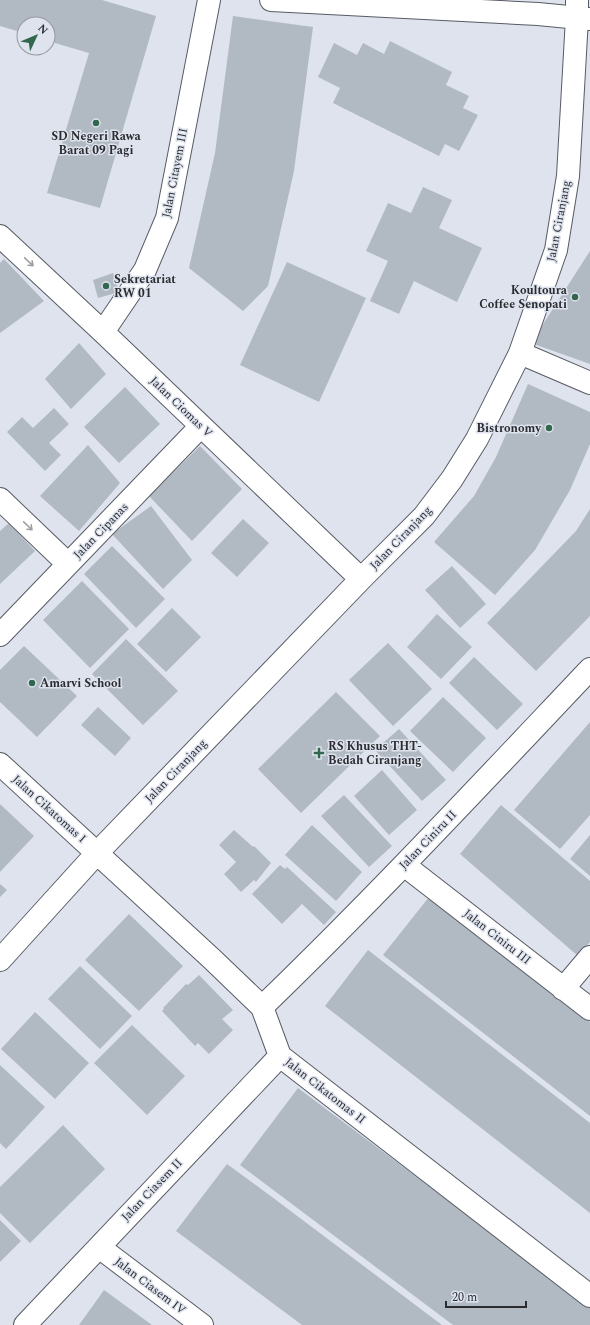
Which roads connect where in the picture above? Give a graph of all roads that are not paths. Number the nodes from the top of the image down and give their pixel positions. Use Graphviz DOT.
graph roads {
  1 [pos="209,0"];
  2 [pos="271,0"];
  3 [pos="582,12"];
  4 [pos="0,236"];
  5 [pos="103,332"];
  6 [pos="520,353"];
  7 [pos="590,383"];
  8 [pos="201,426"];
  9 [pos="0,499"];
  10 [pos="68,564"];
  11 [pos="361,579"];
  12 [pos="0,635"];
  13 [pos="590,669"];
  14 [pos="0,764"];
  15 [pos="97,853"];
  16 [pos="404,865"];
  17 [pos="590,957"];
  18 [pos="0,960"];
  19 [pos="563,989"];
  20 [pos="262,1007"];
  21 [pos="590,1009"];
  22 [pos="280,1056"];
  23 [pos="98,1247"];
  24 [pos="590,1296"];
  25 [pos="25,1325"];
  26 [pos="202,1325"];
  1 -- 5 [label="street, Jalan Citayem III"];
  2 -- 3 [label="street"];
  3 -- 6 [label="street, Jalan Ciranjang"];
  4 -- 5 [label="street, Jalan Ciomas V, one-way"];
  5 -- 8 [label="street, Jalan Ciomas V"];
  6 -- 7 [label="street"];
  6 -- 11 [label="street, Jalan Ciranjang"];
  8 -- 10 [label="street, Jalan Cipanas"];
  8 -- 11 [label="street, Jalan Ciomas V"];
  9 -- 10 [label="street, one-way"];
  10 -- 12 [label="street, Jalan Cipanas"];
  11 -- 15 [label="street, Jalan Ciranjang"];
  13 -- 16 [label="street, Jalan Ciniru II"];
  14 -- 15 [label="street, Jalan Cikatomas I"];
  15 -- 18 [label="street, Jalan Ciranjang"];
  15 -- 20 [label="street, Jalan Cikatomas II"];
  16 -- 19 [label="street, Jalan Ciniru III"];
  16 -- 20 [label="street, Jalan Ciniru II"];
  17 -- 19 [label="street"];
  19 -- 21 [label="street, Jalan Ciniru III"];
  20 -- 22 [label="street, Jalan Cikatomas II"];
  22 -- 23 [label="street, Jalan Ciasem II"];
  22 -- 24 [label="street, Jalan Cikatomas II"];
  23 -- 25 [label="street, Jalan Ciasem II"];
  23 -- 26 [label="street, Jalan Ciasem IV"];
}
